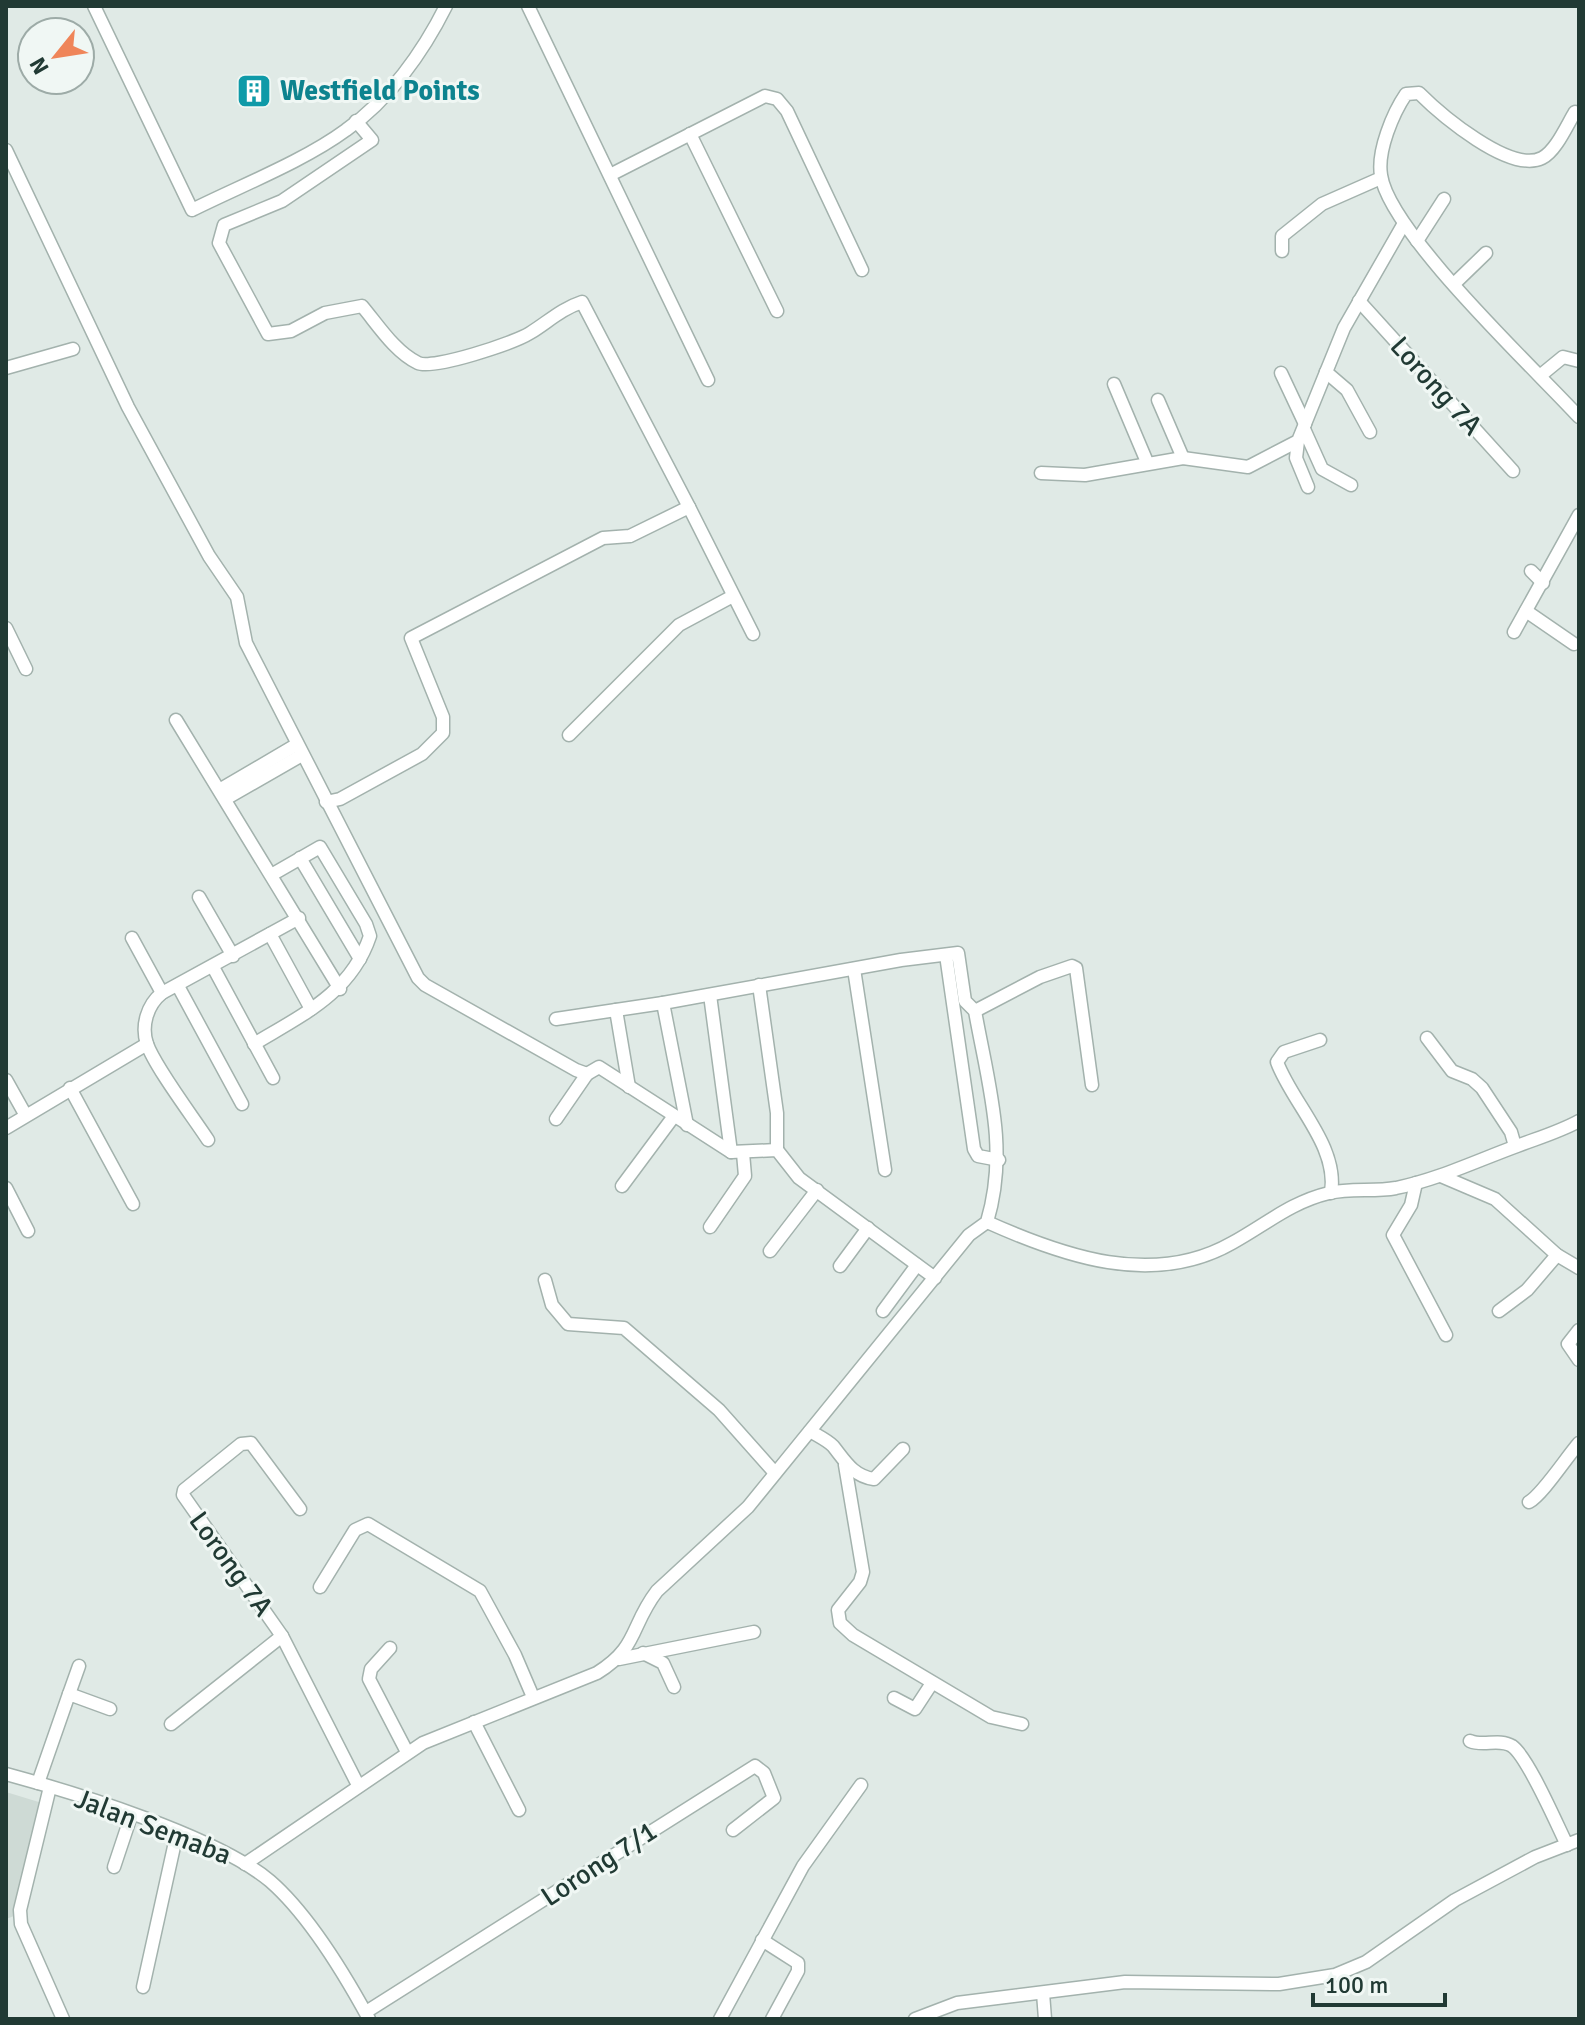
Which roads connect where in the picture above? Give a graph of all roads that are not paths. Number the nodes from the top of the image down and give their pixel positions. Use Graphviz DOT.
graph roads {
  1 [pos="446,6"];
  2 [pos="528,6"];
  3 [pos="92,9"];
  4 [pos="1575,112"];
  5 [pos="356,121"];
  6 [pos="690,134"];
  7 [pos="6,150"];
  8 [pos="610,175"];
  9 [pos="1381,178"];
  10 [pos="1444,199"];
  11 [pos="1403,225"];
  12 [pos="1417,241"];
  13 [pos="1282,251"];
  14 [pos="1486,253"];
  15 [pos="862,270"];
  16 [pos="1455,283"];
  17 [pos="1359,301"];
  18 [pos="777,311"];
  19 [pos="73,349"];
  20 [pos="1579,361"];
  21 [pos="6,368"];
  22 [pos="1326,372"];
  23 [pos="1281,373"];
  24 [pos="1541,375"];
  25 [pos="708,380"];
  26 [pos="1114,384"];
  27 [pos="1158,400"];
  28 [pos="1579,417"];
  29 [pos="1303,431"];
  30 [pos="1370,432"];
  31 [pos="1183,458"];
  32 [pos="1147,462"];
  33 [pos="1513,471"];
  34 [pos="1041,473"];
  35 [pos="1351,485"];
  36 [pos="1308,487"];
  37 [pos="689,507"];
  38 [pos="1579,515"];
  39 [pos="1531,571"];
  40 [pos="1543,583"];
  41 [pos="733,596"];
  42 [pos="1526,611"];
  43 [pos="7,631"];
  44 [pos="1514,632"];
  45 [pos="753,634"];
  46 [pos="1574,644"];
  47 [pos="26,669"];
  48 [pos="176,720"];
  49 [pos="569,735"];
  50 [pos="299,750"];
  51 [pos="224,794"];
  52 [pos="326,802"];
  53 [pos="300,858"];
  54 [pos="273,874"];
  55 [pos="199,897"];
  56 [pos="299,918"];
  57 [pos="270,934"];
  58 [pos="132,938"];
  59 [pos="946,955"];
  60 [pos="233,956"];
  61 [pos="360,959"];
  62 [pos="213,967"];
  63 [pos="854,969"];
  64 [pos="759,985"];
  65 [pos="178,986"];
  66 [pos="340,989"];
  67 [pos="162,993"];
  68 [pos="710,995"];
  69 [pos="663,1003"];
  70 [pos="311,1009"];
  71 [pos="616,1010"];
  72 [pos="975,1011"];
  73 [pos="556,1019"];
  74 [pos="1427,1038"];
  75 [pos="1320,1040"];
  76 [pos="147,1044"];
  77 [pos="254,1044"];
  78 [pos="587,1074"];
  79 [pos="273,1078"];
  80 [pos="6,1080"];
  81 [pos="1092,1085"];
  82 [pos="629,1087"];
  83 [pos="70,1088"];
  84 [pos="242,1104"];
  85 [pos="25,1114"];
  86 [pos="674,1116"];
  87 [pos="556,1119"];
  88 [pos="1579,1121"];
  89 [pos="687,1125"];
  90 [pos="6,1128"];
  91 [pos="208,1140"];
  92 [pos="1515,1146"];
  93 [pos="777,1150"];
  94 [pos="737,1152"];
  95 [pos="999,1160"];
  96 [pos="885,1170"];
  97 [pos="1441,1176"];
  98 [pos="1416,1183"];
  99 [pos="622,1186"];
  100 [pos="6,1188"];
  101 [pos="817,1190"];
  102 [pos="1331,1193"];
  103 [pos="133,1204"];
  104 [pos="987,1222"];
  105 [pos="710,1227"];
  106 [pos="868,1228"];
  107 [pos="28,1231"];
  108 [pos="770,1251"];
  109 [pos="1557,1255"];
  110 [pos="917,1265"];
  111 [pos="840,1266"];
  112 [pos="1579,1268"];
  113 [pos="935,1278"];
  114 [pos="545,1280"];
  115 [pos="883,1311"];
  116 [pos="1499,1311"];
  117 [pos="1579,1330"];
  118 [pos="1446,1335"];
  119 [pos="1579,1360"];
  120 [pos="810,1431"];
  121 [pos="1579,1443"];
  122 [pos="903,1449"];
  123 [pos="845,1465"];
  124 [pos="775,1473"];
  125 [pos="1529,1502"];
  126 [pos="300,1509"];
  127 [pos="320,1587"];
  128 [pos="754,1632"];
  129 [pos="282,1636"];
  130 [pos="390,1648"];
  131 [pos="643,1653"];
  132 [pos="619,1659"];
  133 [pos="79,1666"];
  134 [pos="932,1683"];
  135 [pos="674,1687"];
  136 [pos="69,1694"];
  137 [pos="533,1697"];
  138 [pos="894,1698"];
  139 [pos="110,1709"];
  140 [pos="474,1722"];
  141 [pos="171,1724"];
  142 [pos="1022,1724"];
  143 [pos="1470,1741"];
  144 [pos="407,1752"];
  145 [pos="6,1774"];
  146 [pos="44,1785"];
  147 [pos="358,1785"];
  148 [pos="861,1785"];
  149 [pos="519,1810"];
  150 [pos="131,1816"];
  151 [pos="733,1830"];
  152 [pos="177,1833"];
  153 [pos="1573,1842"];
  154 [pos="245,1864"];
  155 [pos="114,1867"];
  156 [pos="21,1924"];
  157 [pos="6,1929"];
  158 [pos="762,1940"];
  159 [pos="143,1987"];
  160 [pos="1043,1993"];
  161 [pos="368,2016"];
  162 [pos="724,2018"];
  163 [pos="63,2019"];
  164 [pos="772,2019"];
  165 [pos="915,2019"];
  166 [pos="1045,2019"];
  1 -- 5 [label="street"];
  2 -- 8 [label="street"];
  3 -- 5 [label="street"];
  4 -- 9 [label="street"];
  5 -- 37 [label="street"];
  6 -- 8 [label="street"];
  6 -- 15 [label="street"];
  6 -- 18 [label="street"];
  7 -- 50 [label="street"];
  8 -- 25 [label="street"];
  9 -- 11 [label="street"];
  9 -- 13 [label="street"];
  10 -- 12 [label="street"];
  11 -- 12 [label="street"];
  11 -- 17 [label="street"];
  12 -- 16 [label="street"];
  14 -- 16 [label="street"];
  16 -- 24 [label="street"];
  17 -- 22 [label="street"];
  17 -- 33 [label="street, Lorong 7A"];
  19 -- 21 [label="street"];
  20 -- 24 [label="street"];
  22 -- 29 [label="street"];
  22 -- 30 [label="street"];
  23 -- 29 [label="street"];
  24 -- 28 [label="street"];
  26 -- 32 [label="street"];
  27 -- 31 [label="street"];
  29 -- 31 [label="street"];
  29 -- 35 [label="street"];
  29 -- 36 [label="street"];
  31 -- 32 [label="street"];
  32 -- 34 [label="street"];
  37 -- 41 [label="street"];
  37 -- 52 [label="street"];
  38 -- 40 [label="street"];
  39 -- 40 [label="street"];
  40 -- 42 [label="street"];
  41 -- 45 [label="street"];
  41 -- 49 [label="street"];
  42 -- 44 [label="street"];
  42 -- 46 [label="street"];
  43 -- 47 [label="street"];
  48 -- 51 [label="street"];
  50 -- 51 [label="street"];
  50 -- 52 [label="street"];
  51 -- 54 [label="street"];
  52 -- 78 [label="street"];
  53 -- 54 [label="street"];
  53 -- 61 [label="street"];
  53 -- 61 [label="street"];
  54 -- 56 [label="street"];
  55 -- 60 [label="street"];
  56 -- 57 [label="street"];
  56 -- 66 [label="street"];
  57 -- 60 [label="street"];
  57 -- 70 [label="street"];
  58 -- 67 [label="street"];
  59 -- 63 [label="street"];
  59 -- 72 [label="street"];
  59 -- 95 [label="street"];
  60 -- 62 [label="street"];
  61 -- 66 [label="street"];
  62 -- 65 [label="street"];
  62 -- 77 [label="street"];
  63 -- 64 [label="street"];
  63 -- 96 [label="street"];
  64 -- 68 [label="street"];
  64 -- 93 [label="street"];
  65 -- 67 [label="street"];
  65 -- 84 [label="street"];
  66 -- 70 [label="street"];
  67 -- 76 [label="street"];
  68 -- 69 [label="street"];
  68 -- 94 [label="street"];
  69 -- 71 [label="street"];
  69 -- 89 [label="street"];
  70 -- 77 [label="street"];
  71 -- 73 [label="street"];
  71 -- 82 [label="street"];
  72 -- 81 [label="street"];
  72 -- 95 [label="street"];
  74 -- 92 [label="street"];
  75 -- 102 [label="street"];
  76 -- 83 [label="street"];
  76 -- 91 [label="street"];
  77 -- 79 [label="street"];
  78 -- 82 [label="street"];
  78 -- 87 [label="street"];
  80 -- 85 [label="street"];
  82 -- 86 [label="street"];
  83 -- 85 [label="street"];
  83 -- 103 [label="street"];
  85 -- 90 [label="street"];
  86 -- 89 [label="street"];
  86 -- 99 [label="street"];
  88 -- 92 [label="street"];
  89 -- 94 [label="street"];
  92 -- 97 [label="street"];
  93 -- 94 [label="street"];
  93 -- 101 [label="street"];
  94 -- 105 [label="street"];
  95 -- 104 [label="street"];
  97 -- 98 [label="street"];
  97 -- 109 [label="street"];
  98 -- 102 [label="street"];
  98 -- 118 [label="street"];
  100 -- 107 [label="street"];
  101 -- 106 [label="street"];
  101 -- 108 [label="street"];
  102 -- 104 [label="street"];
  104 -- 113 [label="street"];
  106 -- 110 [label="street"];
  106 -- 111 [label="street"];
  109 -- 112 [label="street"];
  109 -- 116 [label="street"];
  110 -- 113 [label="street"];
  110 -- 115 [label="street"];
  113 -- 120 [label="street"];
  114 -- 124 [label="street"];
  117 -- 119 [label="street"];
  120 -- 123 [label="street"];
  120 -- 124 [label="street"];
  121 -- 125 [label="street"];
  122 -- 123 [label="street"];
  123 -- 134 [label="street"];
  124 -- 132 [label="street"];
  126 -- 129 [label="street, Lorong 7A"];
  127 -- 137 [label="street"];
  128 -- 131 [label="street"];
  129 -- 141 [label="street"];
  129 -- 147 [label="street, Lorong 7A"];
  130 -- 144 [label="street"];
  131 -- 132 [label="street"];
  131 -- 135 [label="street"];
  132 -- 137 [label="street"];
  133 -- 136 [label="street"];
  134 -- 138 [label="street"];
  134 -- 142 [label="street"];
  136 -- 139 [label="street"];
  136 -- 146 [label="street"];
  137 -- 140 [label="street"];
  140 -- 144 [label="street"];
  140 -- 149 [label="street"];
  143 -- 153 [label="street"];
  144 -- 147 [label="street"];
  145 -- 146 [label="street, Jalan Semaba"];
  146 -- 150 [label="street, Jalan Semaba"];
  146 -- 156 [label="street"];
  147 -- 154 [label="street"];
  148 -- 158 [label="street"];
  150 -- 152 [label="street, Jalan Semaba"];
  150 -- 155 [label="street"];
  151 -- 161 [label="street, Lorong 7/1"];
  152 -- 154 [label="street, Jalan Semaba"];
  152 -- 159 [label="street"];
  153 -- 160 [label="street"];
  154 -- 161 [label="street, Jalan Semaba"];
  156 -- 157 [label="street"];
  156 -- 163 [label="street"];
  158 -- 162 [label="street"];
  158 -- 164 [label="street"];
  160 -- 165 [label="street"];
  160 -- 166 [label="street"];
}
